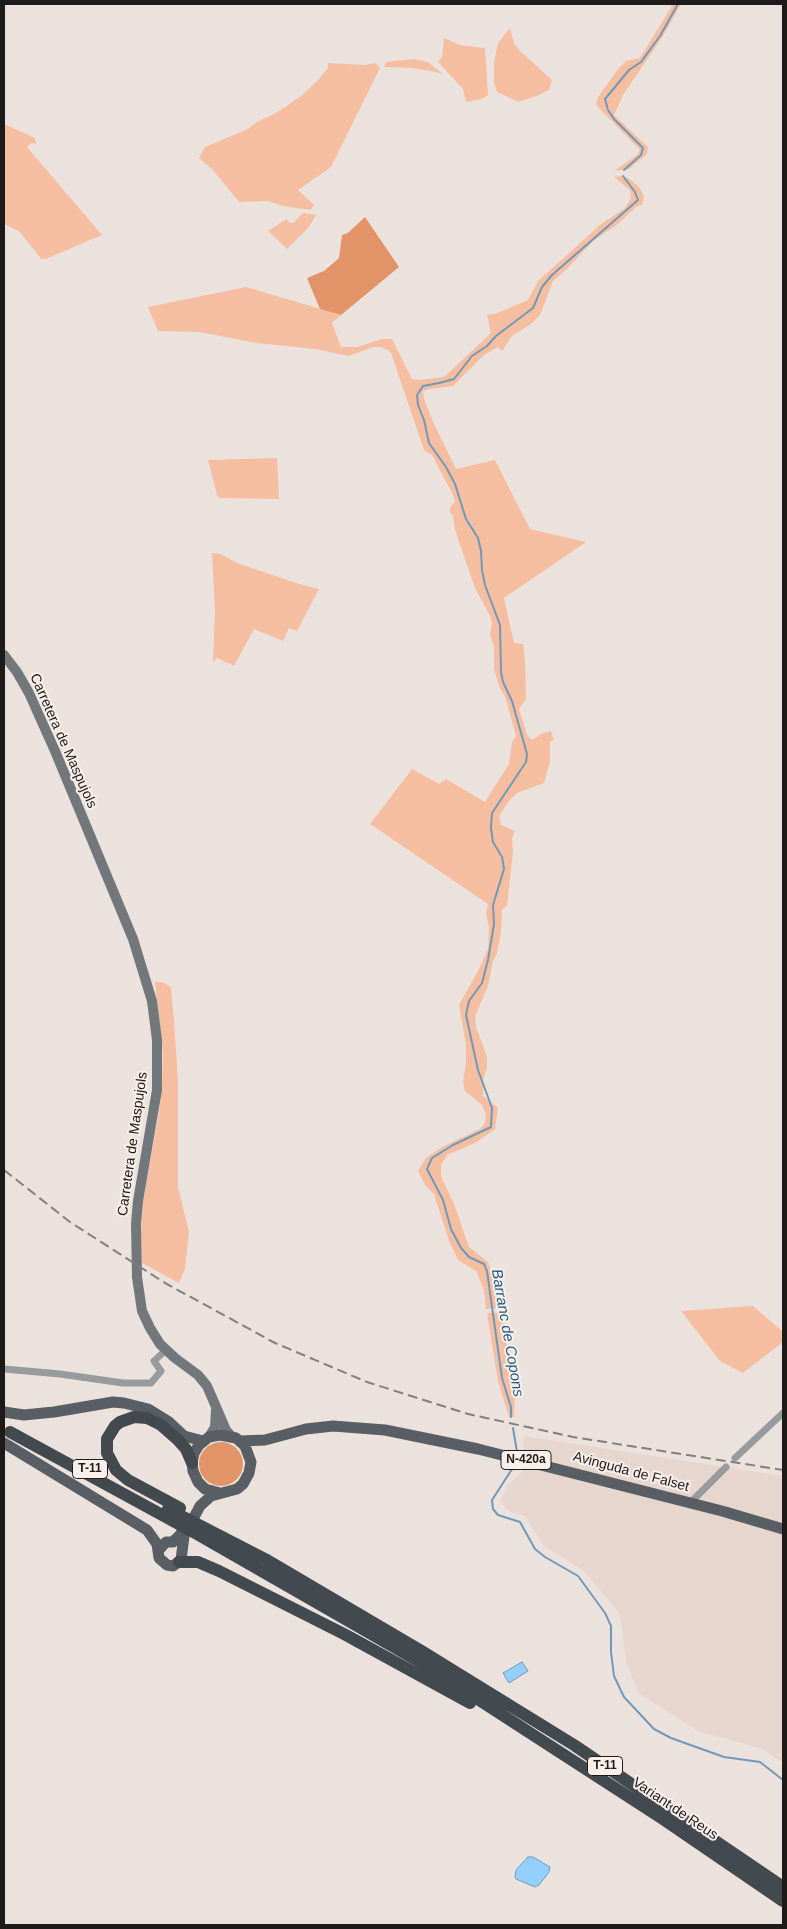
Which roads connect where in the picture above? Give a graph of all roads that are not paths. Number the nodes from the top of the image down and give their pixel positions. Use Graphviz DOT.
graph roads {
  1 [pos="4,655"];
  2 [pos="166,1350"];
  3 [pos="4,1369"];
  4 [pos="214,1399"];
  5 [pos="4,1412"];
  6 [pos="783,1413"];
  7 [pos="6,1434"];
  8 [pos="206,1439"];
  9 [pos="236,1439"];
  10 [pos="265,1440"];
  11 [pos="250,1458"];
  12 [pos="735,1458"];
  13 [pos="192,1463"];
  14 [pos="726,1467"];
  15 [pos="198,1482"];
  16 [pos="220,1493"];
  17 [pos="690,1503"];
  18 [pos="168,1510"];
  19 [pos="783,1529"];
  20 [pos="217,1539"];
  21 [pos="177,1545"];
  22 [pos="159,1550"];
  23 [pos="179,1562"];
  24 [pos="423,1657"];
  25 [pos="529,1732"];
  26 [pos="783,1887"];
  27 [pos="783,1901"];
  1 -- 2 [label="street, Carretera de Maspujols"];
  2 -- 3 [label="street"];
  2 -- 4 [label="street, Carretera de Maspujols"];
  4 -- 8 [label="street"];
  4 -- 9 [label="street, Carretera de Maspujols"];
  5 -- 8 [label="main road"];
  6 -- 12 [label="street"];
  7 -- 18 [label="highway, T-11"];
  7 -- 22 [label="main road"];
  8 -- 9 [label="main road"];
  8 -- 13 [label="main road"];
  9 -- 10 [label="main road, Avinguda de Falset / N-420a"];
  9 -- 11 [label="main road"];
  10 -- 11 [label="main road"];
  10 -- 17 [label="main road, Avinguda de Falset / N-420a"];
  11 -- 16 [label="main road"];
  13 -- 15 [label="main road"];
  13 -- 18 [label="highway"];
  14 -- 17 [label="street"];
  15 -- 16 [label="main road"];
  15 -- 21 [label="main road"];
  16 -- 21 [label="main road"];
  17 -- 19 [label="main road, Avinguda de Falset / N-420a"];
  18 -- 20 [label="highway, T-11"];
  20 -- 24 [label="highway, T-11"];
  20 -- 24 [label="highway, T-11"];
  21 -- 22 [label="main road"];
  21 -- 23 [label="main road"];
  22 -- 23 [label="main road"];
  23 -- 25 [label="highway"];
  24 -- 25 [label="highway, Variant de Reus / T-11"];
  24 -- 26 [label="highway, Variant de Reus / T-11"];
  25 -- 27 [label="highway, Variant de Reus / T-11"];
}
